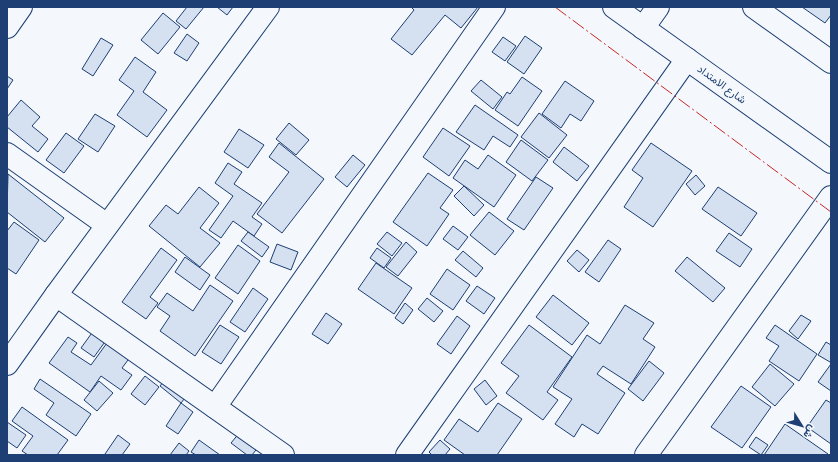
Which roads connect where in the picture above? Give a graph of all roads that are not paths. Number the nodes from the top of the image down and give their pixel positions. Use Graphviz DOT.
graph roads {
  1 [pos="21,7"];
  2 [pos="268,7"];
  3 [pos="494,7"];
  4 [pos="614,7"];
  5 [pos="658,7"];
  6 [pos="754,7"];
  7 [pos="7,27"];
  8 [pos="643,28"];
  9 [pos="687,59"];
  10 [pos="831,62"];
  11 [pos="7,154"];
  12 [pos="831,162"];
  13 [pos="831,197"];
  14 [pos="107,225"];
  15 [pos="56,295"];
  16 [pos="7,364"];
  17 [pos="215,407"];
  18 [pos="282,455"];
  19 [pos="407,455"];
  20 [pos="646,455"];
  1 -- 7 [label="street"];
  2 -- 14 [label="street"];
  3 -- 17 [label="street"];
  4 -- 8 [label="street, شارع الامتداد"];
  5 -- 8 [label="street"];
  6 -- 10 [label="street"];
  8 -- 9 [label="street, شارع الامتداد"];
  9 -- 12 [label="street, شارع الامتداد"];
  9 -- 19 [label="street"];
  11 -- 14 [label="street"];
  13 -- 20 [label="street"];
  14 -- 15 [label="street"];
  15 -- 16 [label="street"];
  15 -- 17 [label="street"];
  17 -- 18 [label="street"];
}
